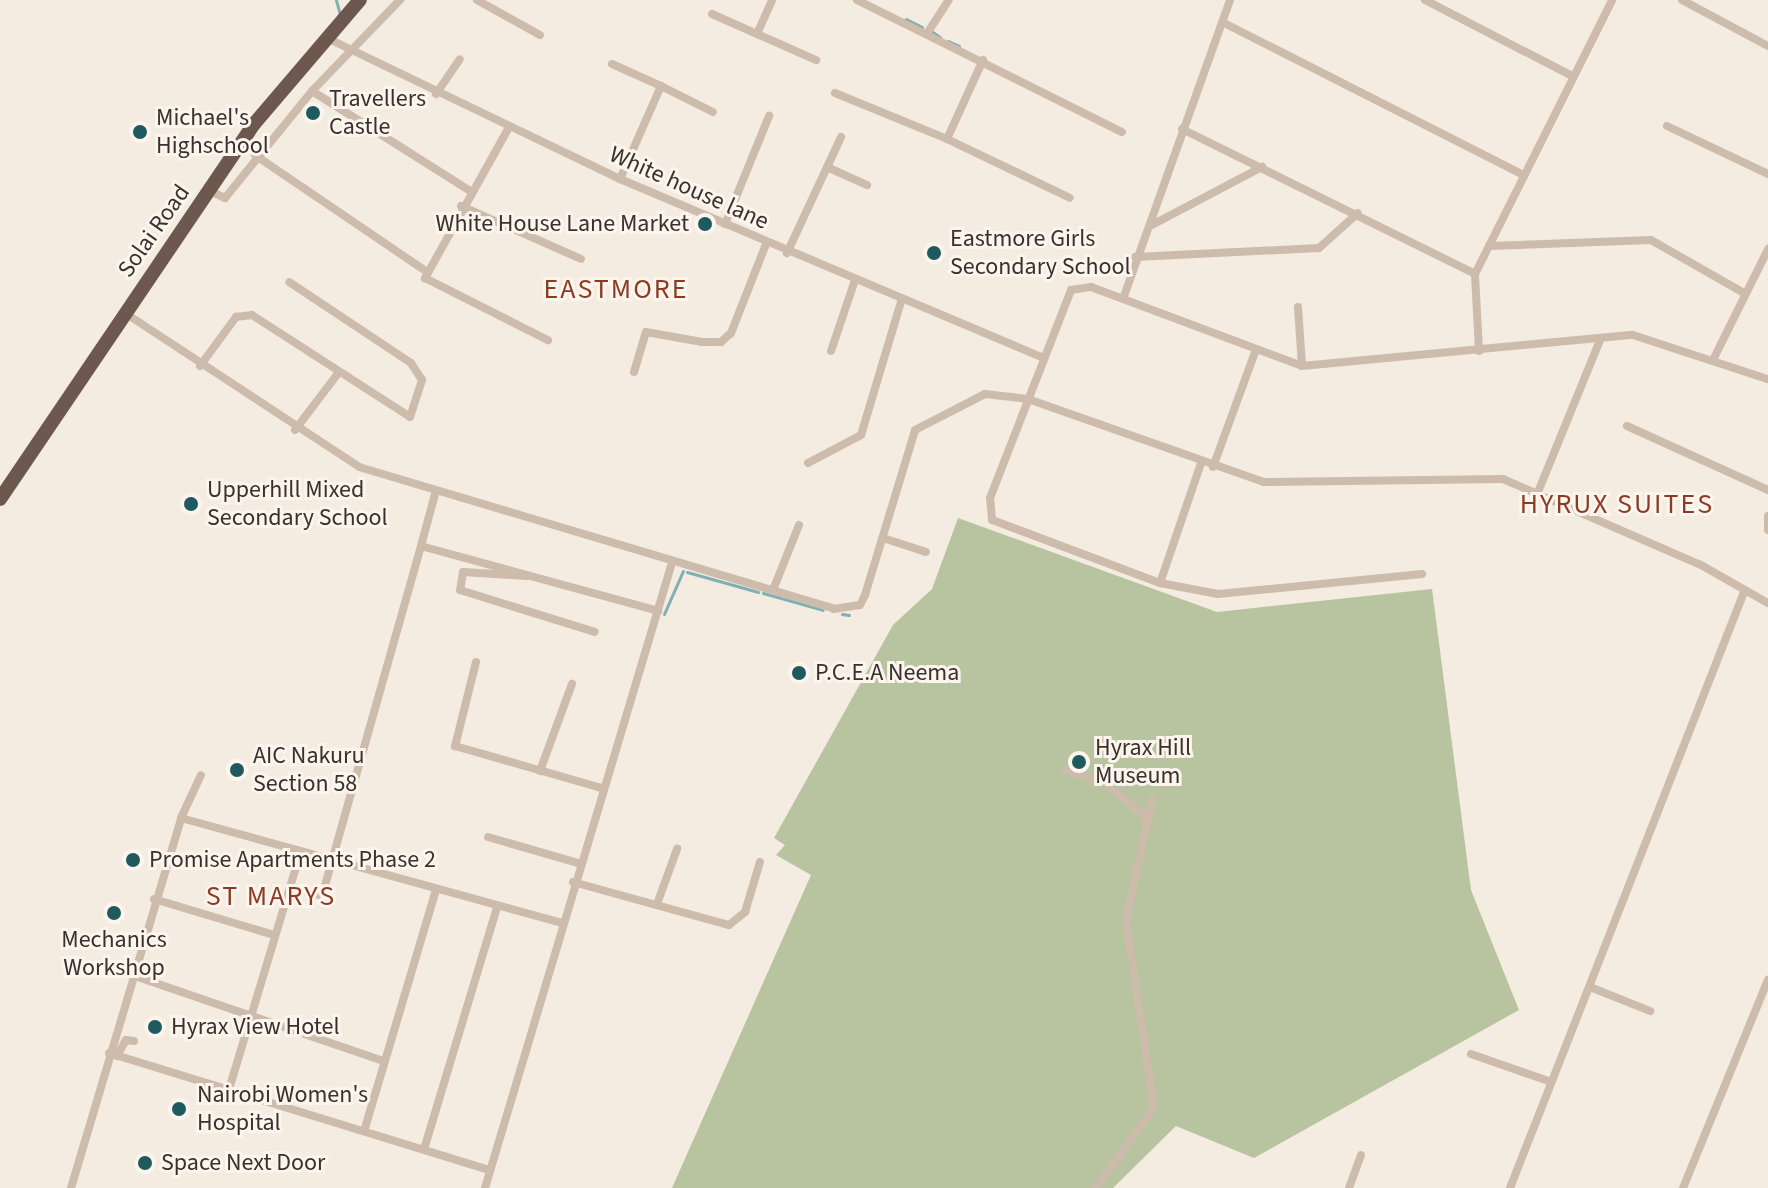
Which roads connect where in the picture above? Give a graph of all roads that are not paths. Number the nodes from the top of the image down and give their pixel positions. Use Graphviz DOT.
graph roads {
  1 [pos="360,0"];
  2 [pos="400,0"];
  3 [pos="477,0"];
  4 [pos="772,0"];
  5 [pos="857,0"];
  6 [pos="949,0"];
  7 [pos="1230,0"];
  8 [pos="1425,0"];
  9 [pos="1612,0"];
  10 [pos="1682,0"];
  11 [pos="712,14"];
  12 [pos="1222,22"];
  13 [pos="928,32"];
  14 [pos="757,34"];
  15 [pos="540,35"];
  16 [pos="327,38"];
  17 [pos="1768,46"];
  18 [pos="347,53"];
  19 [pos="460,59"];
  20 [pos="816,60"];
  21 [pos="983,60"];
  22 [pos="612,64"];
  23 [pos="1572,76"];
  24 [pos="661,86"];
  25 [pos="312,91"];
  26 [pos="835,93"];
  27 [pos="436,94"];
  28 [pos="713,112"];
  29 [pos="769,116"];
  30 [pos="1667,126"];
  31 [pos="508,129"];
  32 [pos="1182,129"];
  33 [pos="1122,132"];
  34 [pos="841,137"];
  35 [pos="947,139"];
  36 [pos="255,155"];
  37 [pos="827,167"];
  38 [pos="1262,167"];
  39 [pos="1768,174"];
  40 [pos="1524,175"];
  41 [pos="620,179"];
  42 [pos="867,185"];
  43 [pos="208,190"];
  44 [pos="470,191"];
  45 [pos="1070,198"];
  46 [pos="461,206"];
  47 [pos="1358,213"];
  48 [pos="725,224"];
  49 [pos="1149,226"];
  50 [pos="766,244"];
  51 [pos="1489,246"];
  52 [pos="1768,249"];
  53 [pos="787,253"];
  54 [pos="1135,257"];
  55 [pos="581,259"];
  56 [pos="424,270"];
  57 [pos="1475,274"];
  58 [pos="855,280"];
  59 [pos="289,282"];
  60 [pos="1744,293"];
  61 [pos="902,298"];
  62 [pos="1123,299"];
  63 [pos="1298,307"];
  64 [pos="124,313"];
  65 [pos="548,340"];
  66 [pos="1600,340"];
  67 [pos="831,351"];
  68 [pos="1479,351"];
  69 [pos="1255,352"];
  70 [pos="1043,358"];
  71 [pos="1714,358"];
  72 [pos="200,366"];
  73 [pos="1302,366"];
  74 [pos="339,372"];
  75 [pos="634,372"];
  76 [pos="1768,379"];
  77 [pos="1028,399"];
  78 [pos="1627,426"];
  79 [pos="295,430"];
  80 [pos="808,463"];
  81 [pos="1201,463"];
  82 [pos="1213,467"];
  83 [pos="1768,490"];
  84 [pos="1538,492"];
  85 [pos="435,494"];
  86 [pos="0,499"];
  87 [pos="1768,516"];
  88 [pos="799,525"];
  89 [pos="1768,530"];
  90 [pos="883,538"];
  91 [pos="421,546"];
  92 [pos="926,552"];
  93 [pos="671,566"];
  94 [pos="1422,574"];
  95 [pos="544,577"];
  96 [pos="1160,583"];
  97 [pos="773,590"];
  98 [pos="1768,590"];
  99 [pos="1744,592"];
  100 [pos="1764,602"];
  101 [pos="658,611"];
  102 [pos="595,632"];
  103 [pos="476,662"];
  104 [pos="572,684"];
  105 [pos="540,771"];
  106 [pos="1065,771"];
  107 [pos="201,775"];
  108 [pos="601,788"];
  109 [pos="1152,800"];
  110 [pos="181,818"];
  111 [pos="1149,820"];
  112 [pos="488,837"];
  113 [pos="677,849"];
  114 [pos="301,851"];
  115 [pos="333,861"];
  116 [pos="760,862"];
  117 [pos="578,863"];
  118 [pos="573,882"];
  119 [pos="291,887"];
  120 [pos="436,890"];
  121 [pos="154,899"];
  122 [pos="657,904"];
  123 [pos="497,907"];
  124 [pos="562,923"];
  125 [pos="274,935"];
  126 [pos="132,975"];
  127 [pos="1768,980"];
  128 [pos="1590,987"];
  129 [pos="1650,1011"];
  130 [pos="250,1013"];
  131 [pos="134,1041"];
  132 [pos="1471,1054"];
  133 [pos="113,1055"];
  134 [pos="383,1061"];
  135 [pos="1551,1082"];
  136 [pos="230,1086"];
  137 [pos="365,1128"];
  138 [pos="425,1146"];
  139 [pos="1361,1155"];
  140 [pos="490,1170"];
  141 [pos="71,1188"];
  142 [pos="485,1188"];
  143 [pos="1096,1188"];
  144 [pos="1349,1188"];
  145 [pos="1510,1188"];
  146 [pos="1683,1188"];
  1 -- 16 [label="highway, Solai Road"];
  2 -- 18 [label="street"];
  3 -- 15 [label="street"];
  4 -- 14 [label="street"];
  5 -- 13 [label="street"];
  6 -- 13 [label="street"];
  7 -- 12 [label="street"];
  8 -- 23 [label="street"];
  9 -- 23 [label="street"];
  10 -- 17 [label="street"];
  11 -- 14 [label="street"];
  12 -- 32 [label="street"];
  12 -- 40 [label="street"];
  13 -- 21 [label="street"];
  14 -- 20 [label="street"];
  16 -- 18 [label="street, White house lane"];
  16 -- 43 [label="highway, Solai Road"];
  18 -- 25 [label="street"];
  18 -- 27 [label="street, White house lane"];
  19 -- 27 [label="street"];
  21 -- 33 [label="street"];
  21 -- 35 [label="street"];
  22 -- 24 [label="street"];
  23 -- 40 [label="street"];
  24 -- 28 [label="street"];
  24 -- 41 [label="street"];
  25 -- 36 [label="street"];
  25 -- 44 [label="street"];
  26 -- 35 [label="street"];
  27 -- 31 [label="street, White house lane"];
  29 -- 48 [label="street"];
  30 -- 39 [label="street"];
  31 -- 41 [label="street, White house lane"];
  31 -- 44 [label="street"];
  32 -- 38 [label="street"];
  32 -- 49 [label="street"];
  34 -- 37 [label="street"];
  35 -- 45 [label="street"];
  36 -- 43 [label="street"];
  36 -- 56 [label="street"];
  37 -- 42 [label="street"];
  37 -- 53 [label="street"];
  38 -- 47 [label="street"];
  38 -- 49 [label="street"];
  40 -- 51 [label="street"];
  41 -- 48 [label="street, White house lane"];
  43 -- 64 [label="highway, Solai Road"];
  44 -- 46 [label="street"];
  46 -- 55 [label="street"];
  46 -- 56 [label="street"];
  47 -- 54 [label="street"];
  47 -- 57 [label="street"];
  48 -- 50 [label="street, White house lane"];
  49 -- 54 [label="street"];
  50 -- 53 [label="street, White house lane"];
  50 -- 75 [label="street"];
  51 -- 57 [label="street"];
  51 -- 60 [label="street"];
  52 -- 60 [label="street"];
  53 -- 58 [label="street, White house lane"];
  54 -- 62 [label="street"];
  56 -- 65 [label="street"];
  57 -- 68 [label="street"];
  58 -- 61 [label="street, White house lane"];
  58 -- 67 [label="street"];
  59 -- 74 [label="street"];
  60 -- 71 [label="street"];
  61 -- 70 [label="street, White house lane"];
  61 -- 80 [label="street"];
  62 -- 69 [label="street"];
  62 -- 70 [label="street"];
  63 -- 73 [label="street"];
  64 -- 72 [label="street"];
  64 -- 86 [label="highway, Solai Road"];
  66 -- 68 [label="street"];
  66 -- 71 [label="street"];
  66 -- 84 [label="street"];
  68 -- 73 [label="street"];
  69 -- 73 [label="street"];
  69 -- 82 [label="street"];
  70 -- 77 [label="street"];
  71 -- 76 [label="street"];
  72 -- 74 [label="street"];
  72 -- 79 [label="street"];
  74 -- 79 [label="street"];
  77 -- 81 [label="street"];
  77 -- 90 [label="street"];
  77 -- 96 [label="street"];
  78 -- 83 [label="street"];
  79 -- 85 [label="street"];
  81 -- 82 [label="street"];
  81 -- 96 [label="street"];
  82 -- 84 [label="street"];
  84 -- 99 [label="street"];
  85 -- 91 [label="street"];
  85 -- 93 [label="street"];
  87 -- 89 [label="street"];
  88 -- 97 [label="street"];
  90 -- 92 [label="street"];
  90 -- 97 [label="street"];
  91 -- 95 [label="street"];
  91 -- 115 [label="street"];
  93 -- 97 [label="street"];
  93 -- 101 [label="street"];
  94 -- 96 [label="street"];
  95 -- 101 [label="street"];
  95 -- 102 [label="street"];
  98 -- 100 [label="street"];
  99 -- 100 [label="street"];
  99 -- 128 [label="street"];
  101 -- 108 [label="street"];
  103 -- 105 [label="street"];
  104 -- 105 [label="street"];
  105 -- 108 [label="street"];
  106 -- 111 [label="street"];
  107 -- 110 [label="street"];
  108 -- 117 [label="street"];
  109 -- 111 [label="street"];
  110 -- 114 [label="street"];
  110 -- 121 [label="street"];
  111 -- 143 [label="street"];
  112 -- 117 [label="street"];
  113 -- 122 [label="street"];
  114 -- 115 [label="street"];
  114 -- 119 [label="street"];
  115 -- 119 [label="street"];
  115 -- 120 [label="street"];
  116 -- 122 [label="street"];
  117 -- 118 [label="street"];
  118 -- 122 [label="street"];
  118 -- 124 [label="street"];
  119 -- 125 [label="street"];
  120 -- 123 [label="street"];
  120 -- 134 [label="street"];
  121 -- 125 [label="street"];
  121 -- 126 [label="street"];
  123 -- 124 [label="street"];
  123 -- 138 [label="street"];
  124 -- 140 [label="street"];
  125 -- 130 [label="street"];
  126 -- 130 [label="street"];
  126 -- 133 [label="street"];
  127 -- 146 [label="street"];
  128 -- 129 [label="street"];
  128 -- 135 [label="street"];
  130 -- 134 [label="street"];
  130 -- 136 [label="street"];
  131 -- 133 [label="street"];
  132 -- 135 [label="street"];
  133 -- 136 [label="street"];
  133 -- 141 [label="street"];
  134 -- 137 [label="street"];
  135 -- 145 [label="street"];
  136 -- 137 [label="street"];
  137 -- 138 [label="street"];
  138 -- 140 [label="street"];
  139 -- 144 [label="street"];
  140 -- 142 [label="street"];
}
